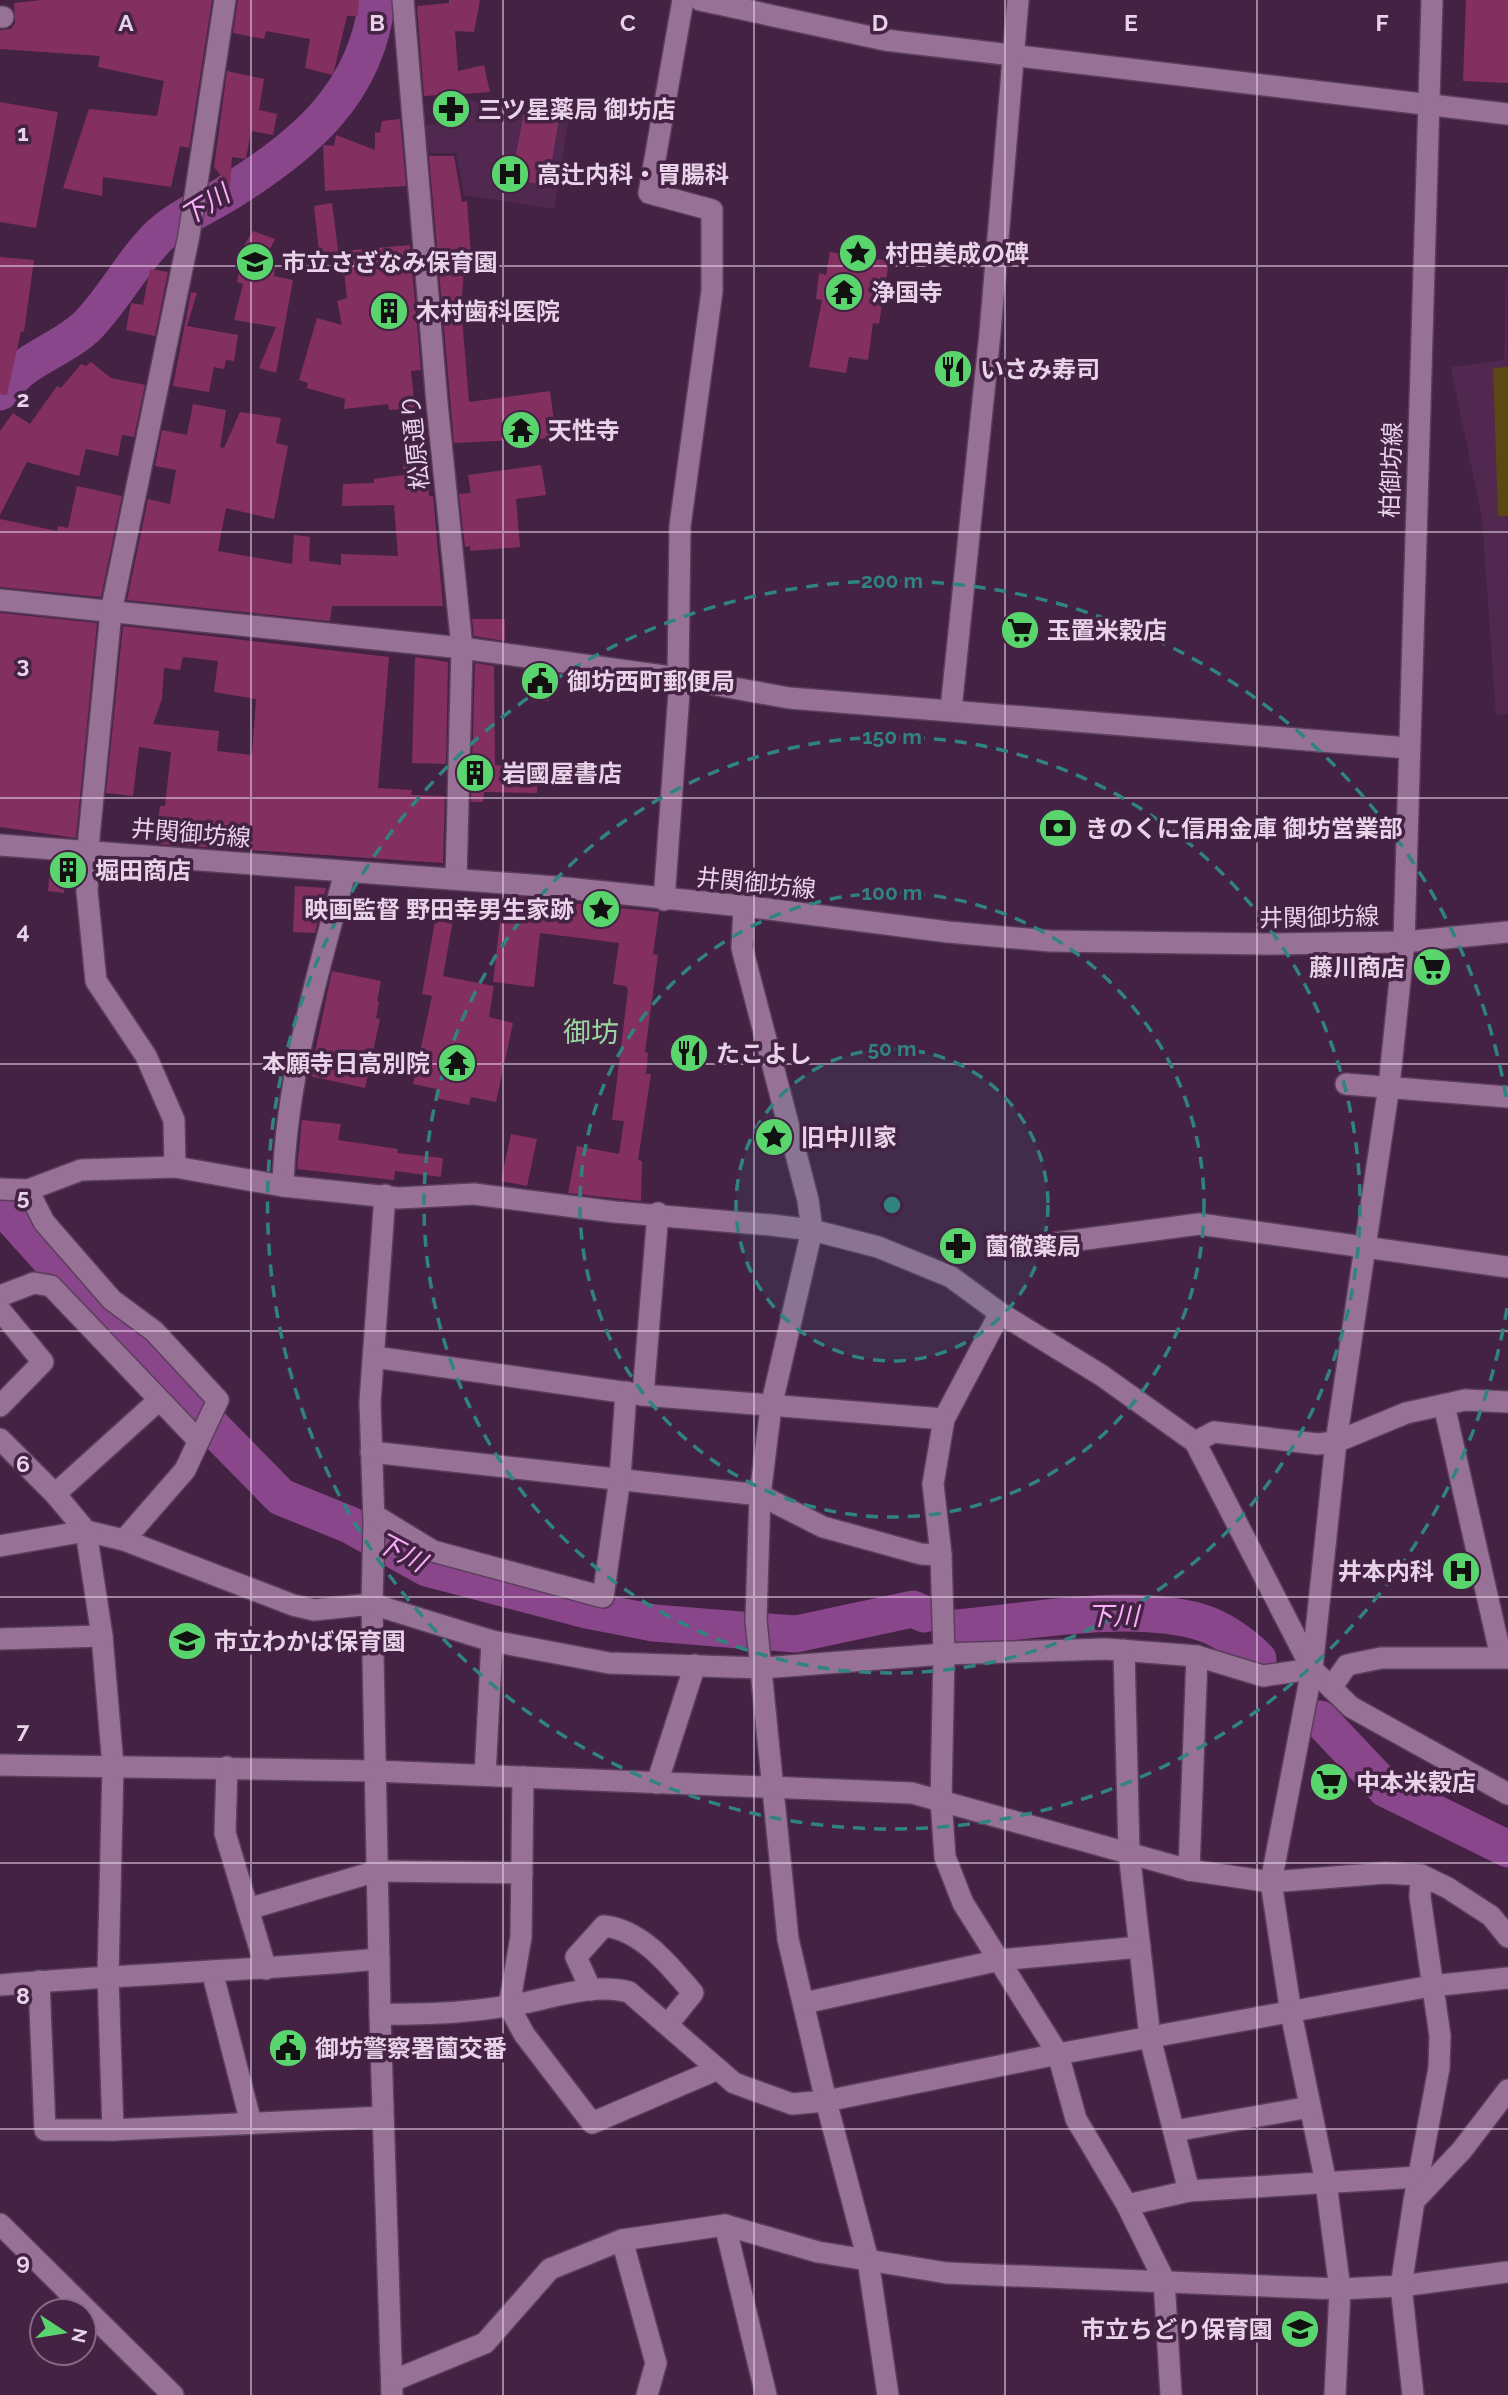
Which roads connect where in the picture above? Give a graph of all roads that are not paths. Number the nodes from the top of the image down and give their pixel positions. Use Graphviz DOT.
graph roads {
  1 [pos="225,0"];
  2 [pos="403,0"];
  3 [pos="683,0"];
  4 [pos="700,0"];
  5 [pos="1018,0"];
  6 [pos="1432,0"];
  7 [pos="786,10"];
  8 [pos="1014,57"];
  9 [pos="1430,105"];
  10 [pos="1508,114"];
  11 [pos="0,600"];
  12 [pos="111,612"];
  13 [pos="462,648"];
  14 [pos="679,679"];
  15 [pos="951,709"];
  16 [pos="1408,748"];
  17 [pos="0,845"];
  18 [pos="89,850"];
  19 [pos="345,873"];
  20 [pos="456,878"];
  21 [pos="664,900"];
  22 [pos="744,906"];
  23 [pos="1508,932"];
  24 [pos="1404,942"];
  25 [pos="1346,1084"];
  26 [pos="1389,1086"];
  27 [pos="1508,1097"];
  28 [pos="175,1167"];
  29 [pos="283,1186"];
  30 [pos="3,1190"];
  31 [pos="28,1191"];
  32 [pos="385,1195"];
  33 [pos="658,1213"];
  34 [pos="812,1230"];
  35 [pos="1033,1246"];
  36 [pos="1366,1246"];
  37 [pos="1508,1267"];
  38 [pos="0,1296"];
  39 [pos="0,1310"];
  40 [pos="1000,1313"];
  41 [pos="374,1357"];
  42 [pos="634,1393"];
  43 [pos="159,1400"];
  44 [pos="1508,1402"];
  45 [pos="1444,1405"];
  46 [pos="0,1406"];
  47 [pos="771,1407"];
  48 [pos="944,1419"];
  49 [pos="200,1436"];
  50 [pos="0,1439"];
  51 [pos="1195,1442"];
  52 [pos="1336,1442"];
  53 [pos="371,1452"];
  54 [pos="620,1478"];
  55 [pos="55,1494"];
  56 [pos="760,1495"];
  57 [pos="374,1519"];
  58 [pos="86,1531"];
  59 [pos="124,1540"];
  60 [pos="0,1546"];
  61 [pos="941,1555"];
  62 [pos="372,1604"];
  63 [pos="102,1636"];
  64 [pos="0,1639"];
  65 [pos="492,1641"];
  66 [pos="1124,1650"];
  67 [pos="944,1654"];
  68 [pos="1196,1656"];
  69 [pos="761,1658"];
  70 [pos="1504,1658"];
  71 [pos="695,1665"];
  72 [pos="1312,1669"];
  73 [pos="1331,1688"];
  74 [pos="0,1765"];
  75 [pos="113,1766"];
  76 [pos="227,1767"];
  77 [pos="375,1771"];
  78 [pos="485,1775"];
  79 [pos="523,1777"];
  80 [pos="657,1783"];
  81 [pos="775,1788"];
  82 [pos="1508,1794"];
  83 [pos="941,1800"];
  84 [pos="1129,1852"];
  85 [pos="1189,1870"];
  86 [pos="377,1871"];
  87 [pos="522,1873"];
  88 [pos="1422,1875"];
  89 [pos="1271,1882"];
  90 [pos="248,1909"];
  91 [pos="1508,1937"];
  92 [pos="1140,1947"];
  93 [pos="379,1959"];
  94 [pos="1000,1960"];
  95 [pos="266,1969"];
  96 [pos="212,1971"];
  97 [pos="108,1976"];
  98 [pos="1508,1978"];
  99 [pos="39,1982"];
  100 [pos="0,1985"];
  101 [pos="1432,1986"];
  102 [pos="591,1990"];
  103 [pos="804,2003"];
  104 [pos="509,2006"];
  105 [pos="1291,2013"];
  106 [pos="380,2014"];
  107 [pos="668,2024"];
  108 [pos="1150,2038"];
  109 [pos="1058,2054"];
  110 [pos="718,2068"];
  111 [pos="1508,2090"];
  112 [pos="826,2101"];
  113 [pos="1310,2107"];
  114 [pos="383,2117"];
  115 [pos="251,2123"];
  116 [pos="113,2130"];
  117 [pos="1174,2131"];
  118 [pos="1419,2177"];
  119 [pos="1326,2183"];
  120 [pos="1189,2191"];
  121 [pos="1414,2202"];
  122 [pos="1127,2205"];
  123 [pos="0,2224"];
  124 [pos="725,2225"];
  125 [pos="622,2240"];
  126 [pos="869,2260"];
  127 [pos="1508,2272"];
  128 [pos="1164,2280"];
  129 [pos="1401,2286"];
  130 [pos="1340,2289"];
  131 [pos="392,2388"];
  132 [pos="173,2395"];
  133 [pos="648,2395"];
  134 [pos="766,2395"];
  135 [pos="887,2395"];
  136 [pos="1171,2395"];
  137 [pos="1335,2395"];
  138 [pos="1413,2395"];
  1 -- 12 [label="street"];
  2 -- 13 [label="street, 松原通り"];
  3 -- 14 [label="street"];
  4 -- 7 [label="street"];
  5 -- 8 [label="street"];
  6 -- 9 [label="street, 柏御坊線"];
  7 -- 8 [label="street"];
  8 -- 9 [label="street"];
  8 -- 15 [label="street"];
  9 -- 10 [label="street"];
  9 -- 16 [label="street, 柏御坊線"];
  11 -- 12 [label="street"];
  12 -- 13 [label="street"];
  12 -- 18 [label="street"];
  13 -- 14 [label="street"];
  13 -- 20 [label="street, 松原通り"];
  14 -- 15 [label="street"];
  14 -- 21 [label="street"];
  15 -- 16 [label="street"];
  16 -- 24 [label="street, 柏御坊線"];
  17 -- 18 [label="street, 井関御坊線"];
  18 -- 19 [label="street, 井関御坊線"];
  18 -- 28 [label="street"];
  19 -- 20 [label="street, 井関御坊線"];
  19 -- 29 [label="street"];
  20 -- 21 [label="street, 井関御坊線"];
  21 -- 22 [label="street, 井関御坊線"];
  22 -- 24 [label="street, 井関御坊線"];
  22 -- 34 [label="street"];
  23 -- 24 [label="street, 井関御坊線"];
  24 -- 26 [label="street, 柏御坊線"];
  25 -- 26 [label="street"];
  26 -- 27 [label="street"];
  26 -- 36 [label="street, 柏御坊線"];
  28 -- 29 [label="street"];
  28 -- 31 [label="street"];
  29 -- 32 [label="street"];
  30 -- 31 [label="street"];
  31 -- 49 [label="street"];
  32 -- 33 [label="street"];
  32 -- 41 [label="street"];
  33 -- 34 [label="street"];
  33 -- 42 [label="street"];
  34 -- 40 [label="street"];
  34 -- 47 [label="street"];
  35 -- 36 [label="street"];
  36 -- 37 [label="street"];
  36 -- 52 [label="street, 柏御坊線"];
  38 -- 43 [label="street"];
  39 -- 46 [label="street"];
  40 -- 48 [label="street"];
  40 -- 51 [label="street"];
  41 -- 42 [label="street"];
  41 -- 53 [label="street"];
  42 -- 47 [label="street"];
  42 -- 54 [label="street"];
  43 -- 49 [label="street"];
  43 -- 55 [label="street"];
  44 -- 45 [label="street"];
  45 -- 52 [label="street"];
  45 -- 70 [label="street"];
  47 -- 48 [label="street"];
  47 -- 56 [label="street"];
  48 -- 61 [label="street"];
  49 -- 59 [label="street"];
  50 -- 55 [label="street"];
  51 -- 52 [label="street"];
  51 -- 72 [label="street"];
  52 -- 72 [label="street, 柏御坊線"];
  53 -- 54 [label="street"];
  53 -- 57 [label="street"];
  54 -- 56 [label="street"];
  54 -- 57 [label="street"];
  55 -- 58 [label="street"];
  56 -- 61 [label="street"];
  56 -- 69 [label="street"];
  57 -- 62 [label="street"];
  58 -- 59 [label="street"];
  58 -- 60 [label="street"];
  58 -- 63 [label="street"];
  59 -- 62 [label="street"];
  61 -- 67 [label="street"];
  62 -- 65 [label="street"];
  62 -- 77 [label="street"];
  63 -- 64 [label="street"];
  63 -- 75 [label="street"];
  65 -- 71 [label="street"];
  65 -- 78 [label="street"];
  66 -- 67 [label="street"];
  66 -- 68 [label="street"];
  66 -- 84 [label="street"];
  67 -- 69 [label="street"];
  67 -- 83 [label="street"];
  68 -- 72 [label="street"];
  68 -- 85 [label="street"];
  69 -- 71 [label="street"];
  69 -- 81 [label="street"];
  70 -- 73 [label="street"];
  71 -- 80 [label="street"];
  72 -- 73 [label="street"];
  72 -- 89 [label="street, 柏御坊線"];
  73 -- 82 [label="street"];
  74 -- 75 [label="street"];
  75 -- 76 [label="street"];
  75 -- 97 [label="street"];
  76 -- 77 [label="street"];
  76 -- 90 [label="street"];
  77 -- 78 [label="street"];
  77 -- 86 [label="street"];
  78 -- 79 [label="street"];
  79 -- 80 [label="street"];
  79 -- 87 [label="street"];
  80 -- 81 [label="street"];
  81 -- 83 [label="street"];
  81 -- 103 [label="street"];
  83 -- 84 [label="street"];
  83 -- 94 [label="street"];
  84 -- 85 [label="street"];
  84 -- 92 [label="street"];
  85 -- 89 [label="street"];
  86 -- 87 [label="street"];
  86 -- 90 [label="street"];
  86 -- 93 [label="street"];
  87 -- 104 [label="street"];
  88 -- 89 [label="street"];
  88 -- 91 [label="street"];
  88 -- 101 [label="street"];
  89 -- 105 [label="street, 柏御坊線"];
  90 -- 95 [label="street"];
  92 -- 94 [label="street"];
  92 -- 108 [label="street"];
  93 -- 95 [label="street"];
  93 -- 106 [label="street"];
  94 -- 103 [label="street"];
  94 -- 109 [label="street"];
  95 -- 96 [label="street"];
  96 -- 97 [label="street"];
  96 -- 115 [label="street"];
  97 -- 99 [label="street"];
  97 -- 116 [label="street"];
  98 -- 101 [label="street"];
  99 -- 100 [label="street"];
  99 -- 116 [label="street"];
  101 -- 105 [label="street"];
  101 -- 118 [label="street"];
  102 -- 104 [label="street"];
  102 -- 107 [label="street"];
  102 -- 107 [label="street"];
  103 -- 112 [label="street"];
  104 -- 106 [label="street"];
  104 -- 110 [label="street"];
  105 -- 108 [label="street"];
  105 -- 113 [label="street, 柏御坊線"];
  106 -- 114 [label="street"];
  107 -- 110 [label="street"];
  108 -- 109 [label="street"];
  108 -- 117 [label="street"];
  109 -- 112 [label="street"];
  109 -- 122 [label="street"];
  110 -- 112 [label="street"];
  111 -- 121 [label="street"];
  112 -- 126 [label="street"];
  113 -- 117 [label="street"];
  113 -- 119 [label="street, 柏御坊線"];
  114 -- 115 [label="street"];
  114 -- 131 [label="street"];
  115 -- 116 [label="street"];
  117 -- 120 [label="street"];
  118 -- 119 [label="street"];
  118 -- 121 [label="street"];
  119 -- 120 [label="street"];
  119 -- 130 [label="street, 柏御坊線"];
  120 -- 122 [label="street"];
  121 -- 129 [label="street"];
  122 -- 128 [label="street"];
  123 -- 132 [label="street"];
  124 -- 125 [label="street"];
  124 -- 126 [label="street"];
  124 -- 134 [label="street"];
  125 -- 131 [label="street"];
  125 -- 133 [label="street"];
  126 -- 128 [label="street"];
  126 -- 135 [label="street"];
  127 -- 129 [label="street"];
  128 -- 130 [label="street"];
  128 -- 136 [label="street"];
  129 -- 130 [label="street"];
  129 -- 138 [label="street"];
  130 -- 137 [label="street, 柏御坊線"];
}
